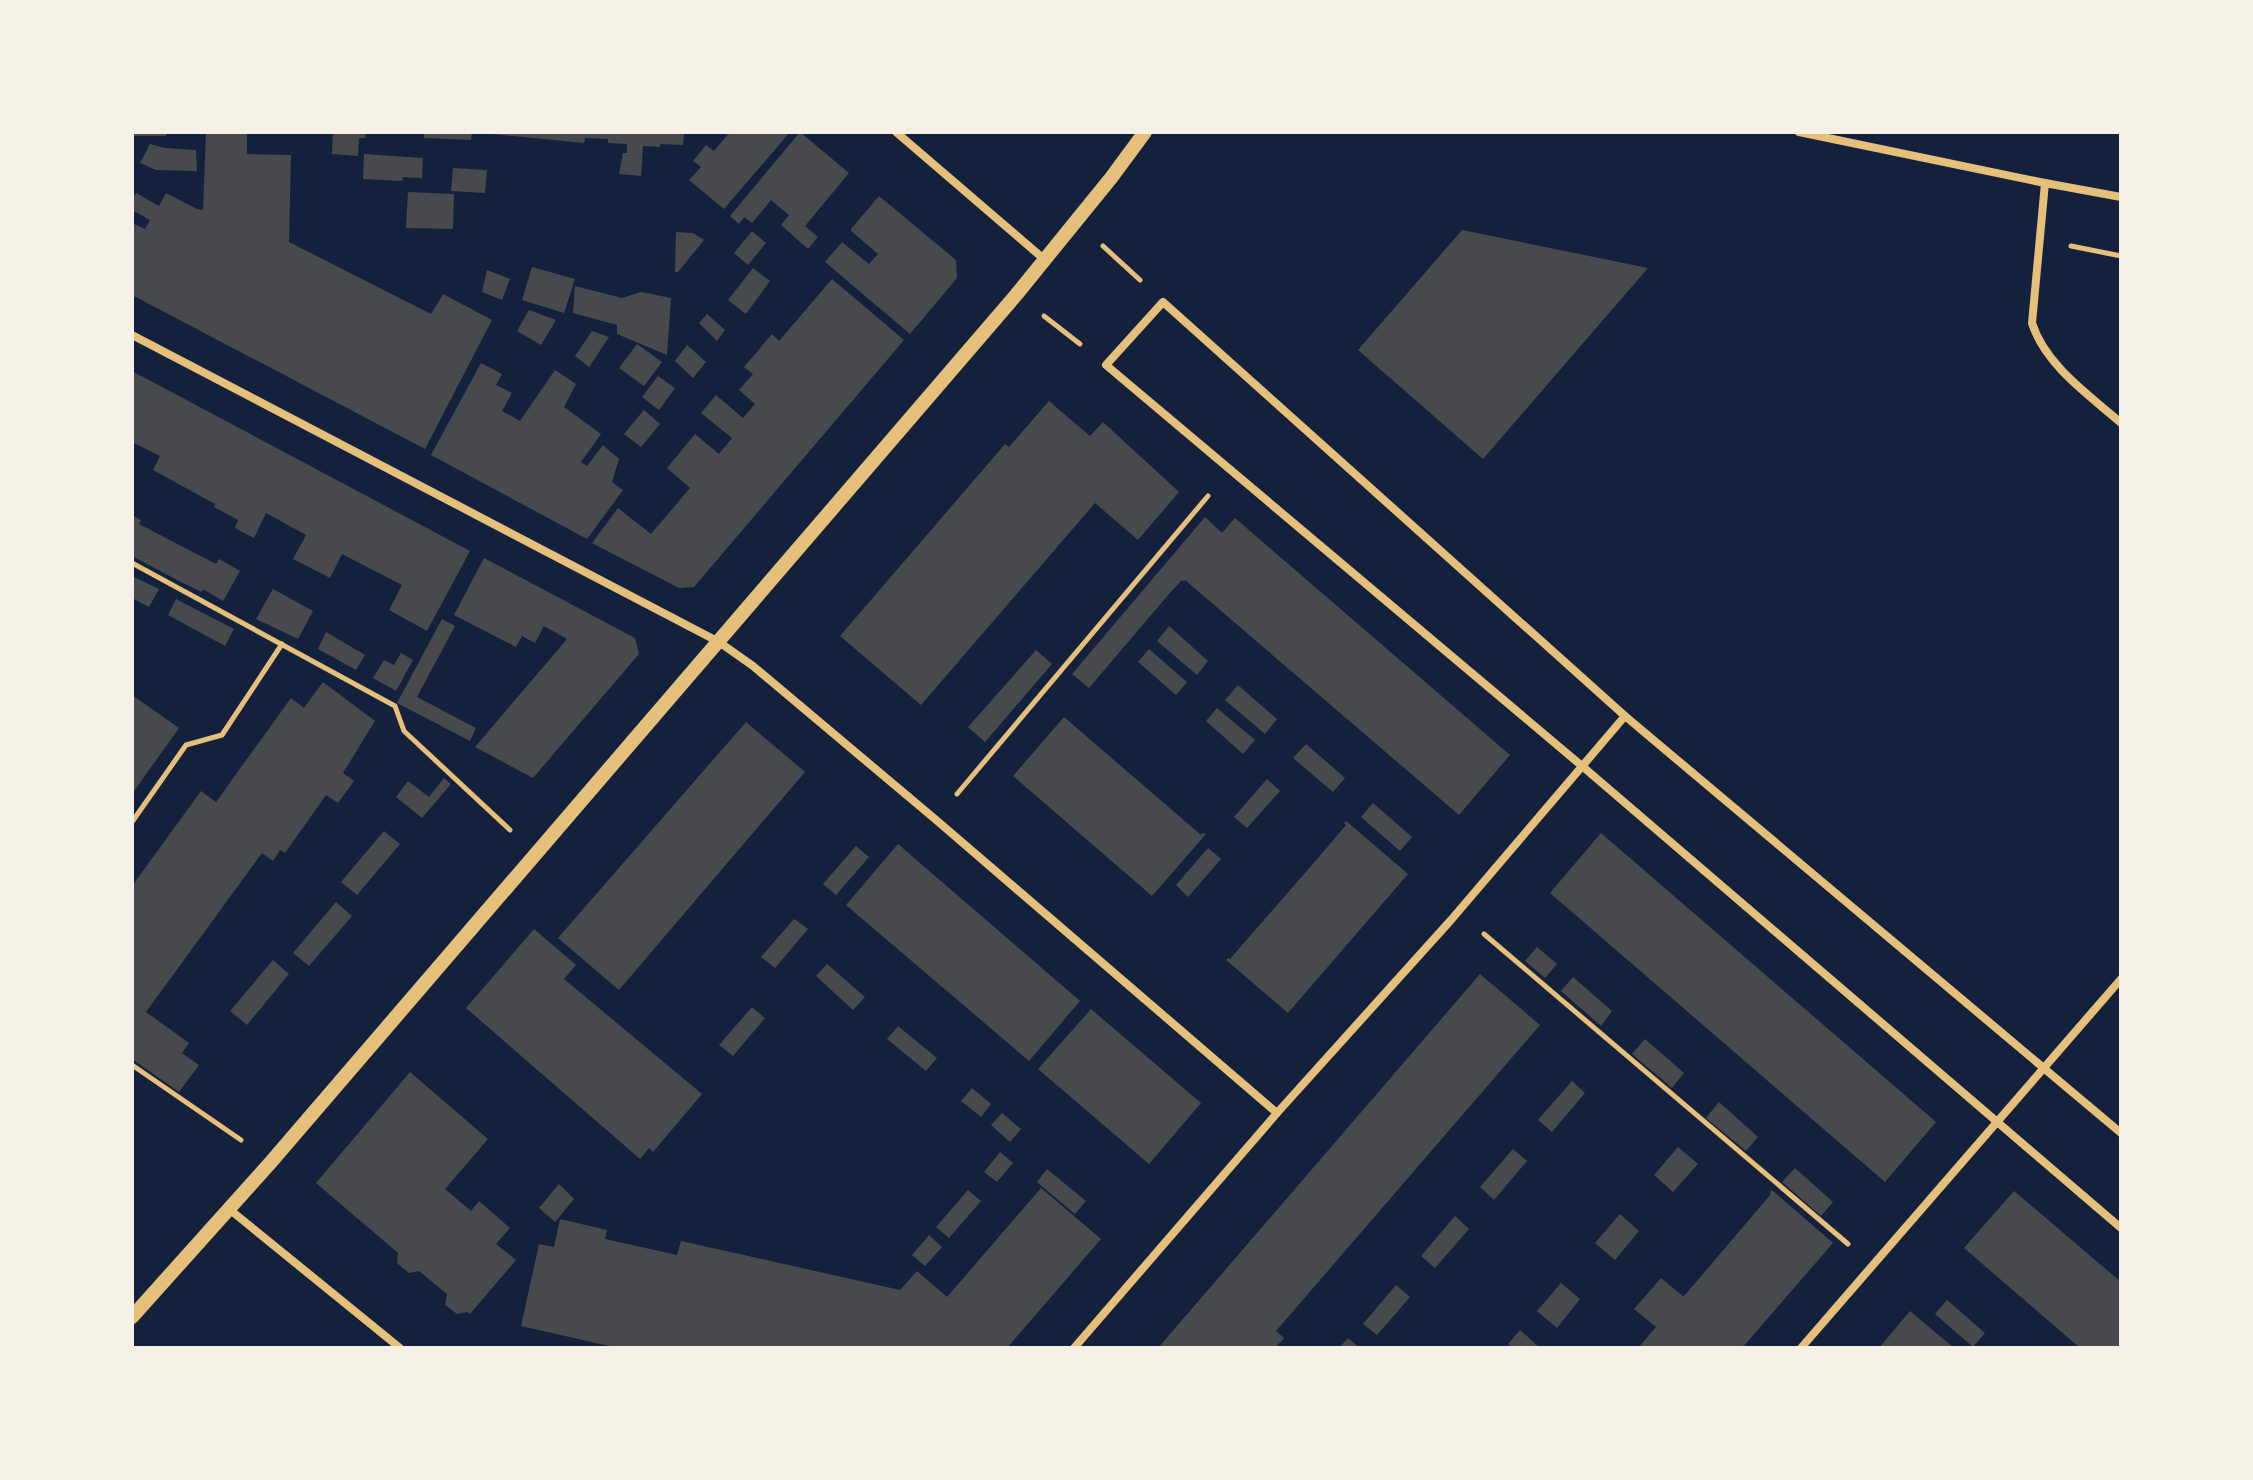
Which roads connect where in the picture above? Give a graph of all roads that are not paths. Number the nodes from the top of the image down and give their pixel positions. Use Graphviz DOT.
graph roads {
  1 [pos="896,132"];
  2 [pos="1145,132"];
  3 [pos="1799,132"];
  4 [pos="2045,183"];
  5 [pos="2121,197"];
  6 [pos="1045,260"];
  7 [pos="132,335"];
  8 [pos="2121,423"];
  9 [pos="719,642"];
  10 [pos="1625,716"];
  11 [pos="1582,766"];
  12 [pos="2121,979"];
  13 [pos="2045,1067"];
  14 [pos="1277,1113"];
  15 [pos="1997,1123"];
  16 [pos="2121,1133"];
  17 [pos="229,1209"];
  18 [pos="2121,1228"];
  19 [pos="132,1317"];
  20 [pos="400,1348"];
  21 [pos="1074,1348"];
  22 [pos="1801,1348"];
  1 -- 6 [label="street"];
  2 -- 6 [label="street"];
  3 -- 4 [label="street"];
  4 -- 5 [label="street"];
  4 -- 8 [label="street"];
  6 -- 9 [label="street"];
  7 -- 9 [label="street"];
  9 -- 14 [label="street"];
  9 -- 17 [label="street"];
  10 -- 11 [label="street"];
  10 -- 11 [label="street"];
  10 -- 13 [label="street"];
  11 -- 14 [label="street"];
  11 -- 15 [label="street"];
  12 -- 13 [label="street"];
  13 -- 15 [label="street"];
  13 -- 16 [label="street"];
  14 -- 21 [label="street"];
  15 -- 18 [label="street"];
  15 -- 22 [label="street"];
  17 -- 19 [label="street"];
  17 -- 20 [label="street"];
}
